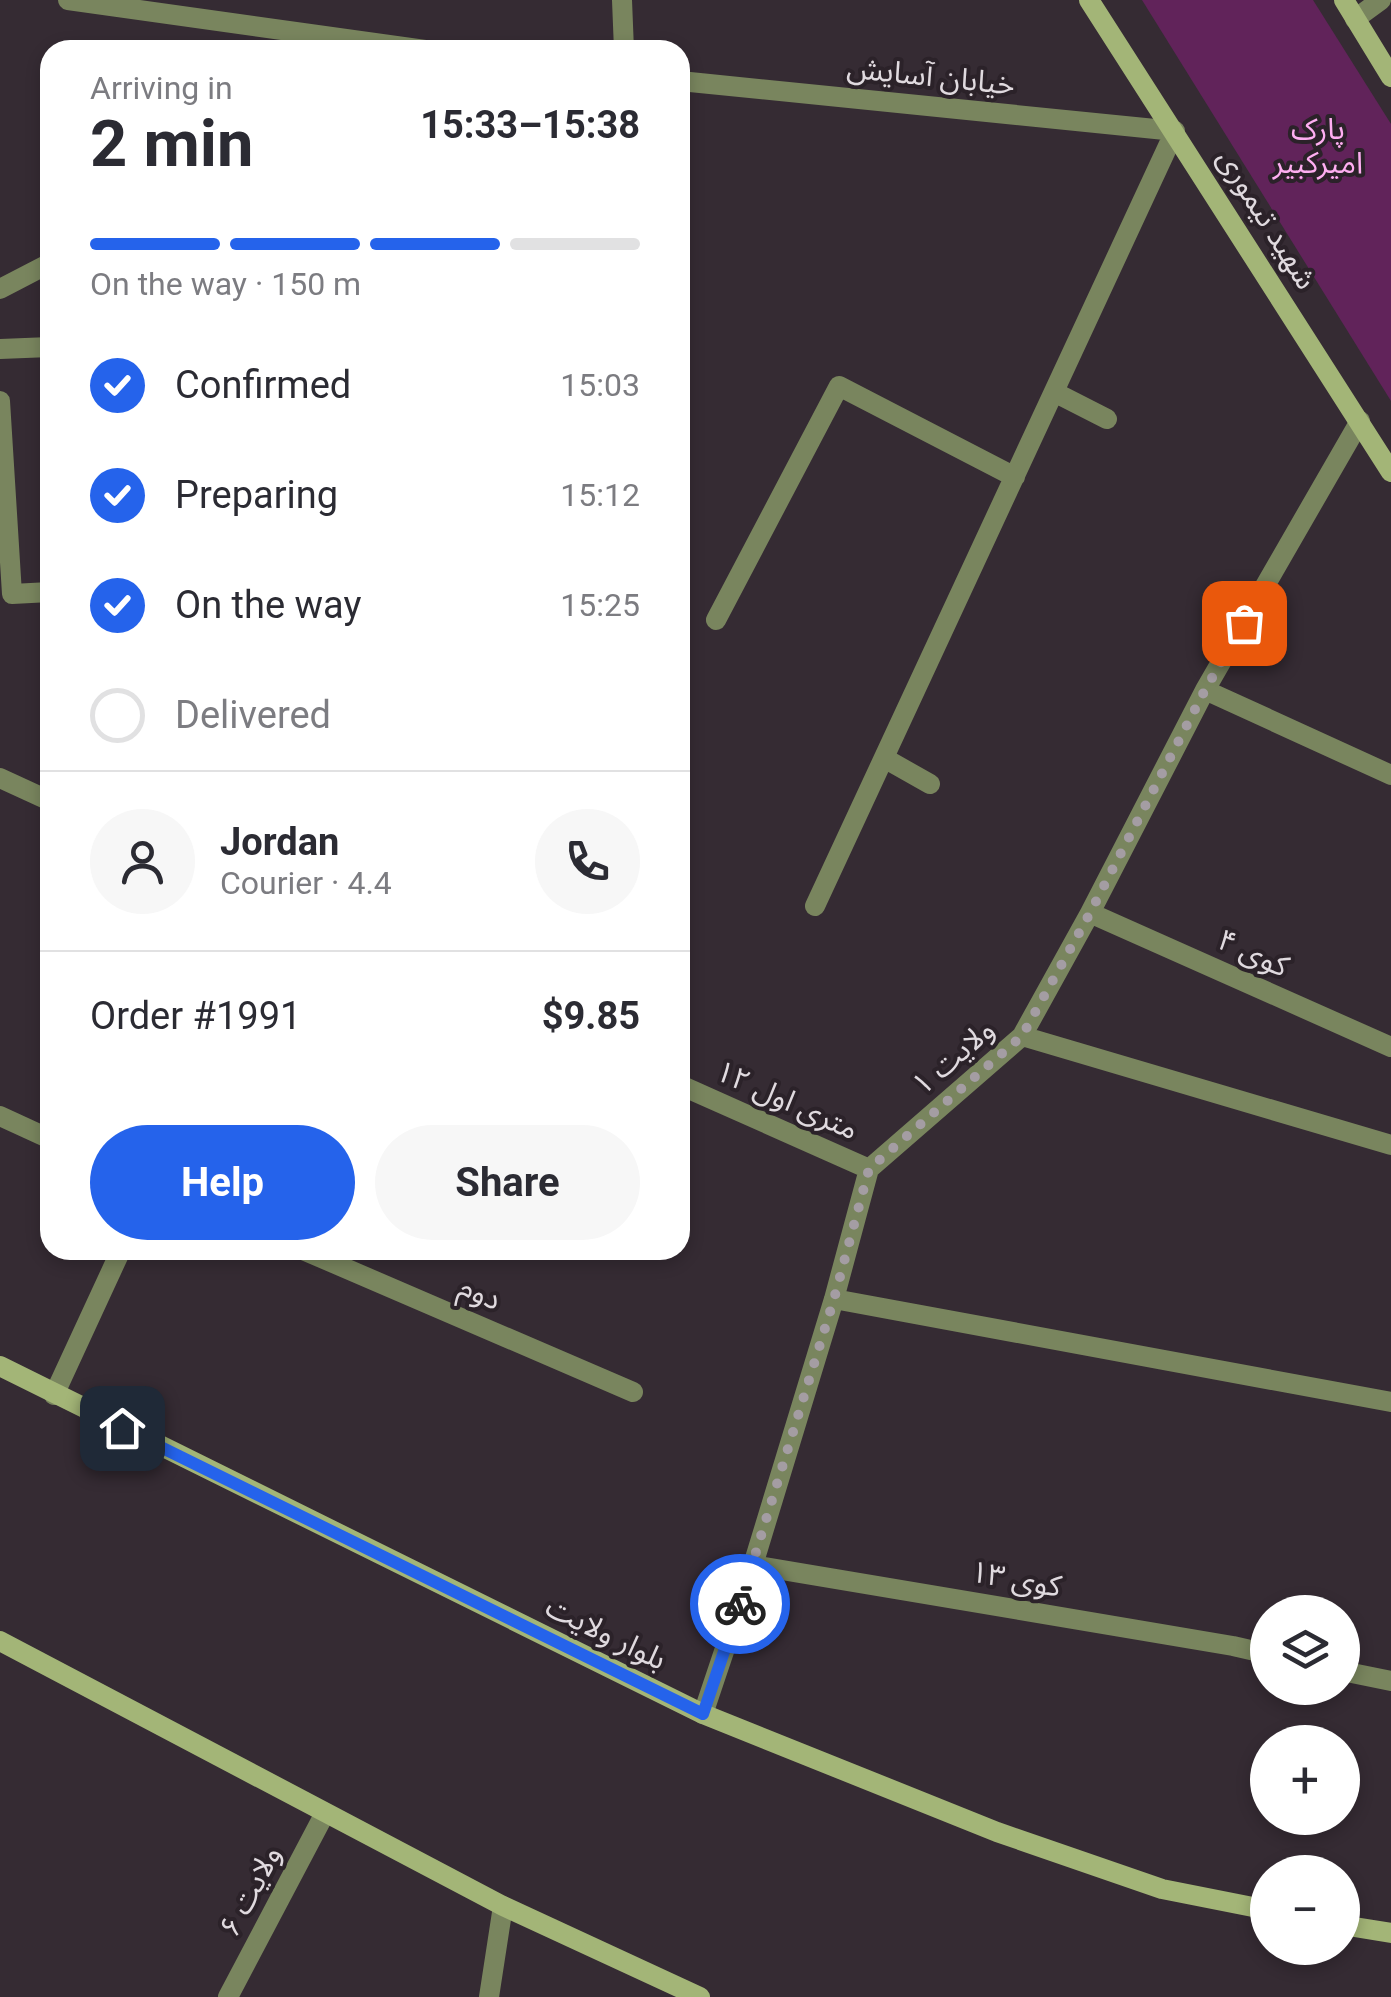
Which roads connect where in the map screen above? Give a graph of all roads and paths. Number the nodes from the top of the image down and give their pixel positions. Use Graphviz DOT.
graph roads {
  1 [pos="68,0"];
  2 [pos="622,0"];
  3 [pos="1089,0"];
  4 [pos="1344,0"];
  5 [pos="1381,0"];
  6 [pos="1356,19"];
  7 [pos="354,40"];
  8 [pos="624,40"];
  9 [pos="1391,78"];
  10 [pos="690,82"];
  11 [pos="1175,132"];
  12 [pos="40,268"];
  13 [pos="0,289"];
  14 [pos="40,347"];
  15 [pos="0,348"];
  16 [pos="1054,392"];
  17 [pos="0,401"];
  18 [pos="1107,420"];
  19 [pos="1360,421"];
  20 [pos="1391,472"];
  21 [pos="1015,477"];
  22 [pos="40,593"];
  23 [pos="716,620"];
  24 [pos="1205,690"];
  25 [pos="884,758"];
  26 [pos="1391,775"];
  27 [pos="0,778"];
  28 [pos="930,784"];
  29 [pos="40,796"];
  30 [pos="816,906"];
  31 [pos="1090,913"];
  32 [pos="1022,1036"];
  33 [pos="1391,1048"];
  34 [pos="690,1088"];
  35 [pos="0,1116"];
  36 [pos="40,1134"];
  37 [pos="1391,1145"];
  38 [pos="869,1169"];
  39 [pos="116,1260"];
  40 [pos="326,1260"];
  41 [pos="834,1299"];
  42 [pos="0,1366"];
  43 [pos="634,1392"];
  44 [pos="54,1394"];
  45 [pos="1391,1402"];
  46 [pos="753,1565"];
  47 [pos="0,1641"];
  48 [pos="1250,1650"];
  49 [pos="1360,1674"];
  50 [pos="1391,1682"];
  51 [pos="703,1714"];
  52 [pos="325,1813"];
  53 [pos="503,1906"];
  54 [pos="1250,1907"];
  55 [pos="1360,1927"];
  56 [pos="1391,1932"];
  57 [pos="228,1997"];
  58 [pos="489,1997"];
  59 [pos="700,1997"];
  1 -- 7 [label="street"];
  2 -- 8 [label="street"];
  3 -- 11 [label="main road, شهید تیموری"];
  4 -- 6 [label="main road"];
  5 -- 6 [label="street"];
  6 -- 9 [label="main road"];
  10 -- 11 [label="street, خیابان آسایش"];
  11 -- 16 [label="street"];
  11 -- 19 [label="main road, شهید تیموری"];
  12 -- 13 [label="street"];
  14 -- 15 [label="street"];
  16 -- 18 [label="street"];
  16 -- 21 [label="street"];
  17 -- 22 [label="street"];
  19 -- 20 [label="main road, شهید تیموری"];
  19 -- 24 [label="street, ولایت ۱"];
  21 -- 23 [label="street"];
  21 -- 25 [label="street"];
  24 -- 26 [label="street"];
  24 -- 31 [label="street, ولایت ۱"];
  25 -- 28 [label="street"];
  25 -- 30 [label="street"];
  27 -- 29 [label="street"];
  31 -- 32 [label="street, ولایت ۱"];
  31 -- 33 [label="street, کوی ۴"];
  32 -- 37 [label="street"];
  32 -- 38 [label="street, ولایت ۱"];
  34 -- 38 [label="street, ۱۲ متری اول"];
  35 -- 36 [label="street"];
  38 -- 41 [label="street"];
  39 -- 44 [label="street"];
  40 -- 43 [label="street, دوم"];
  41 -- 45 [label="street"];
  41 -- 46 [label="street"];
  42 -- 44 [label="main road, بلوار ولایت"];
  44 -- 51 [label="main road, بلوار ولایت"];
  46 -- 48 [label="street, کوی ۱۳"];
  46 -- 51 [label="street"];
  47 -- 52 [label="main road"];
  49 -- 50 [label="street"];
  51 -- 54 [label="main road, بلوار ولایت"];
  52 -- 53 [label="main road"];
  52 -- 57 [label="street, ولایت ۶"];
  53 -- 58 [label="street"];
  53 -- 59 [label="main road"];
  55 -- 56 [label="main road"];
}
